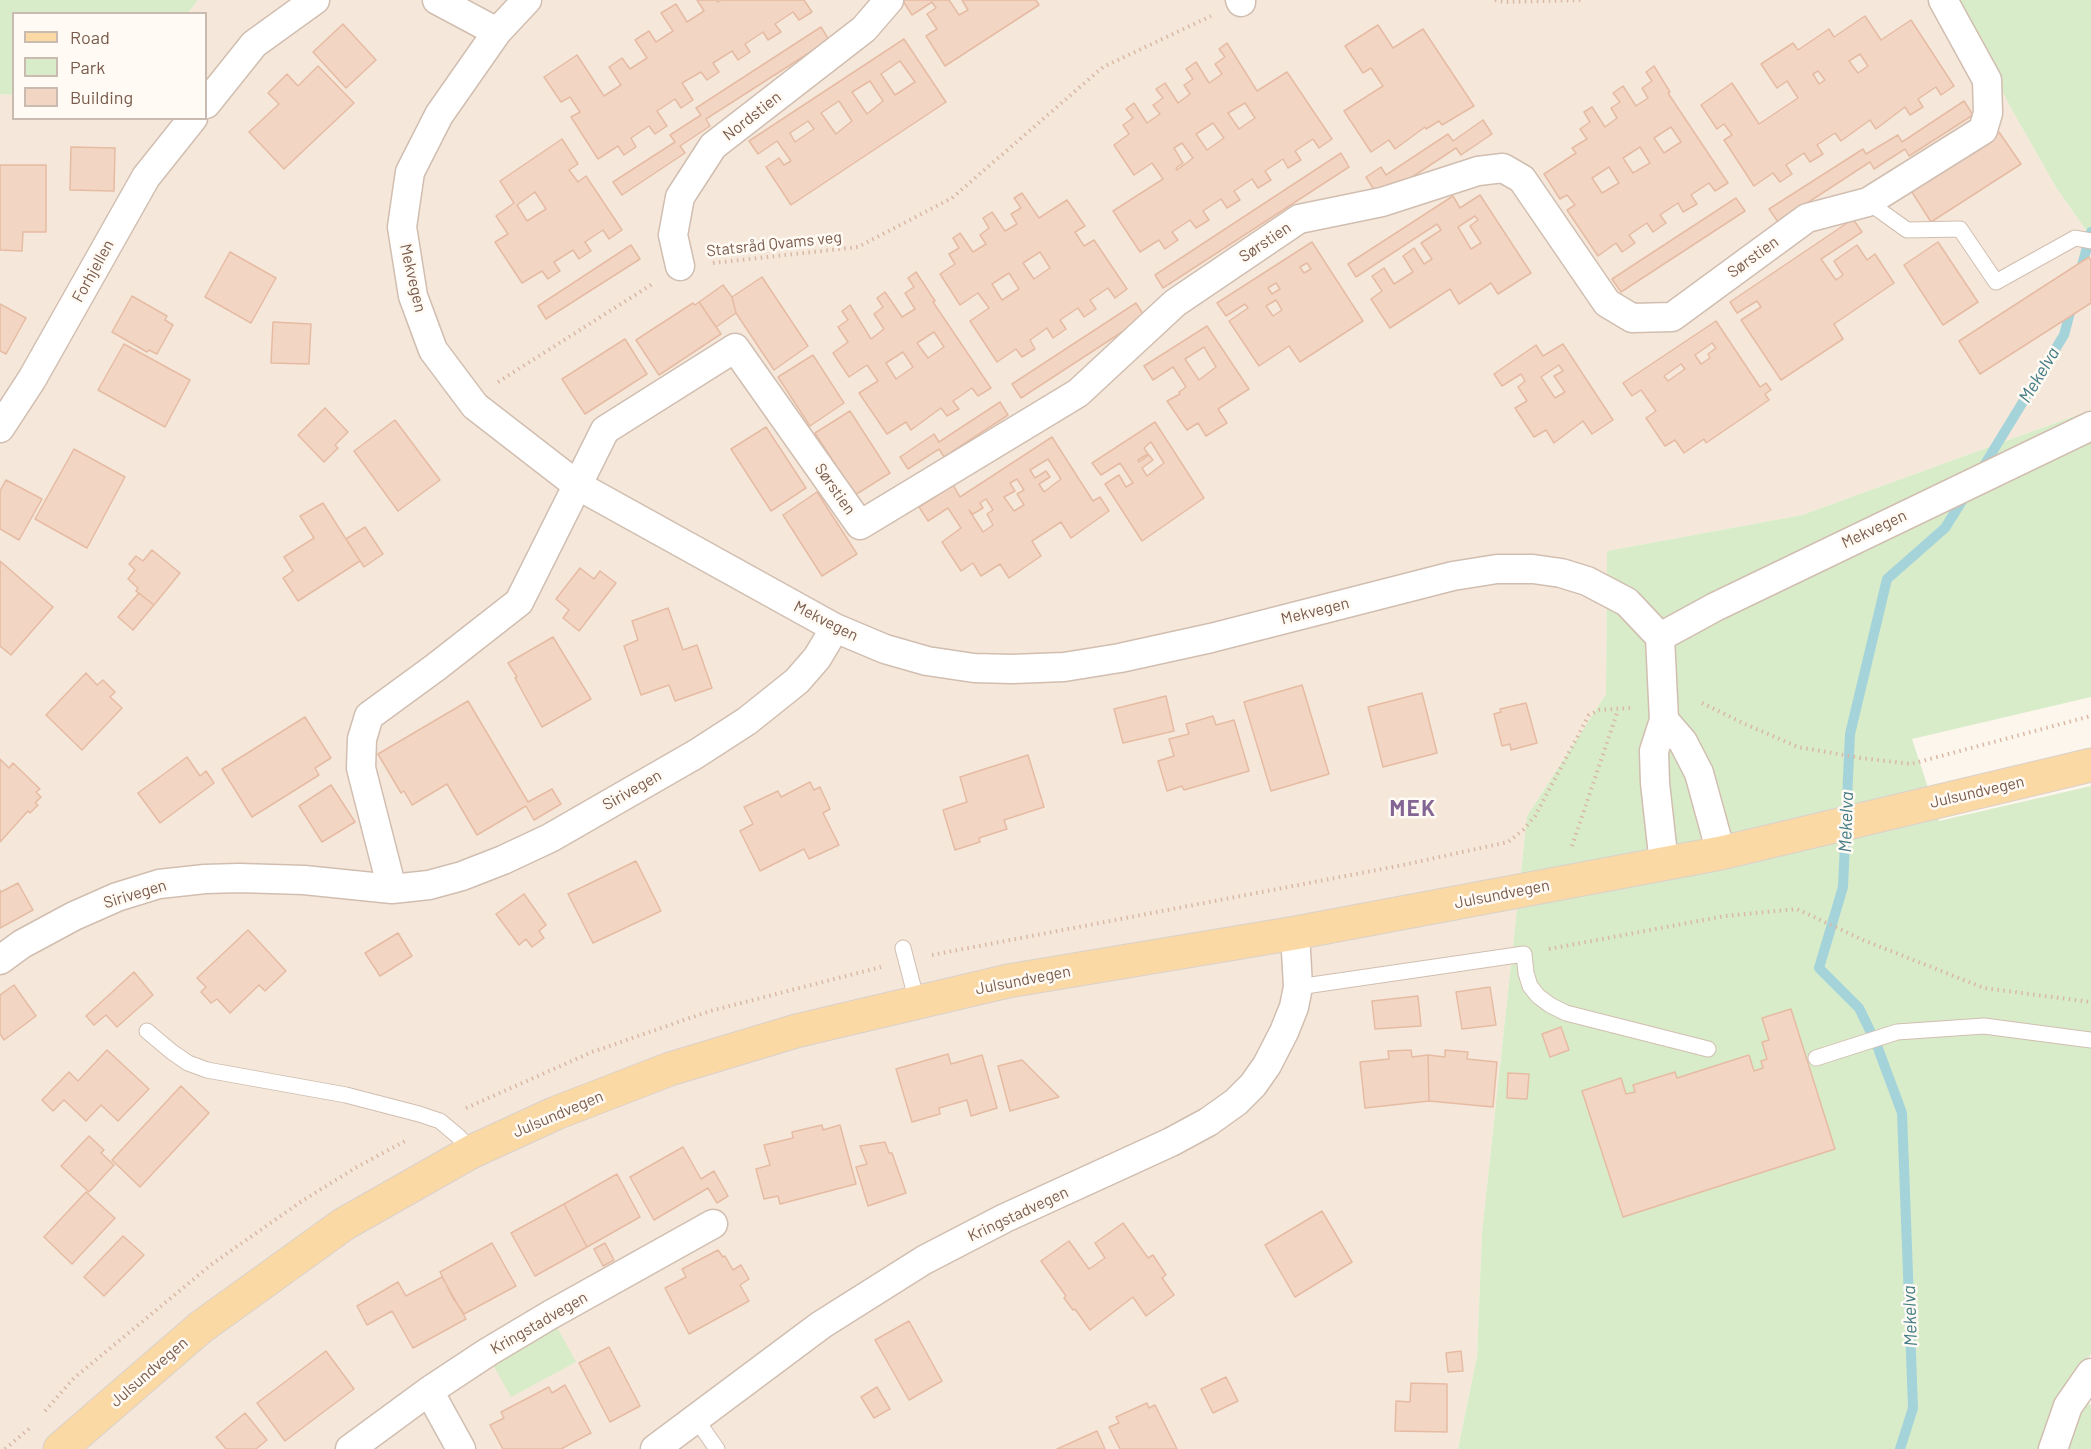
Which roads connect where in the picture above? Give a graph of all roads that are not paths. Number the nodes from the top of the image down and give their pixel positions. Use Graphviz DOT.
graph roads {
  1 [pos="315,0"];
  2 [pos="437,0"];
  3 [pos="526,0"];
  4 [pos="889,0"];
  5 [pos="1943,0"];
  6 [pos="496,32"];
  7 [pos="207,103"];
  8 [pos="191,120"];
  9 [pos="1868,202"];
  10 [pos="2091,241"];
  11 [pos="680,266"];
  12 [pos="2091,426"];
  13 [pos="0,428"];
  14 [pos="577,485"];
  15 [pos="835,628"];
  16 [pos="1660,637"];
  17 [pos="1664,720"];
  18 [pos="2091,765"];
  19 [pos="1721,853"];
  20 [pos="1664,864"];
  21 [pos="392,888"];
  22 [pos="1295,933"];
  23 [pos="903,948"];
  24 [pos="0,960"];
  25 [pos="1298,987"];
  26 [pos="917,1002"];
  27 [pos="147,1031"];
  28 [pos="2091,1040"];
  29 [pos="1708,1049"];
  30 [pos="1816,1058"];
  31 [pos="471,1152"];
  32 [pos="713,1224"];
  33 [pos="2091,1373"];
  34 [pos="429,1391"];
  35 [pos="696,1419"];
  36 [pos="60,1449"];
  37 [pos="350,1449"];
  38 [pos="461,1449"];
  39 [pos="655,1449"];
  40 [pos="717,1449"];
  41 [pos="2053,1449"];
  1 -- 7 [label="street"];
  2 -- 6 [label="street"];
  3 -- 6 [label="street, Mekvegen"];
  4 -- 11 [label="street, Nordstien"];
  5 -- 9 [label="street, Sørstien"];
  6 -- 14 [label="street, Mekvegen"];
  8 -- 13 [label="street, Forhjellen"];
  9 -- 10 [label="lane"];
  9 -- 14 [label="street, Sørstien"];
  12 -- 16 [label="street, Mekvegen"];
  14 -- 15 [label="street, Mekvegen"];
  14 -- 21 [label="street"];
  15 -- 16 [label="street, Mekvegen"];
  15 -- 21 [label="street, Sirivegen"];
  16 -- 17 [label="street"];
  17 -- 19 [label="street"];
  17 -- 20 [label="street"];
  18 -- 19 [label="main road, Julsundvegen"];
  19 -- 20 [label="main road, Julsundvegen"];
  20 -- 22 [label="main road, Julsundvegen"];
  21 -- 24 [label="street, Sirivegen"];
  22 -- 25 [label="street, Kringstadvegen"];
  22 -- 26 [label="main road, Julsundvegen"];
  23 -- 26 [label="lane"];
  25 -- 29 [label="lane"];
  25 -- 35 [label="street, Kringstadvegen"];
  26 -- 31 [label="main road, Julsundvegen"];
  27 -- 31 [label="lane"];
  28 -- 30 [label="lane"];
  31 -- 36 [label="main road, Julsundvegen"];
  32 -- 34 [label="street, Kringstadvegen"];
  33 -- 41 [label="street"];
  34 -- 37 [label="street, Kringstadvegen"];
  34 -- 38 [label="street"];
  35 -- 39 [label="street, Kringstadvegen"];
  35 -- 40 [label="lane"];
}
